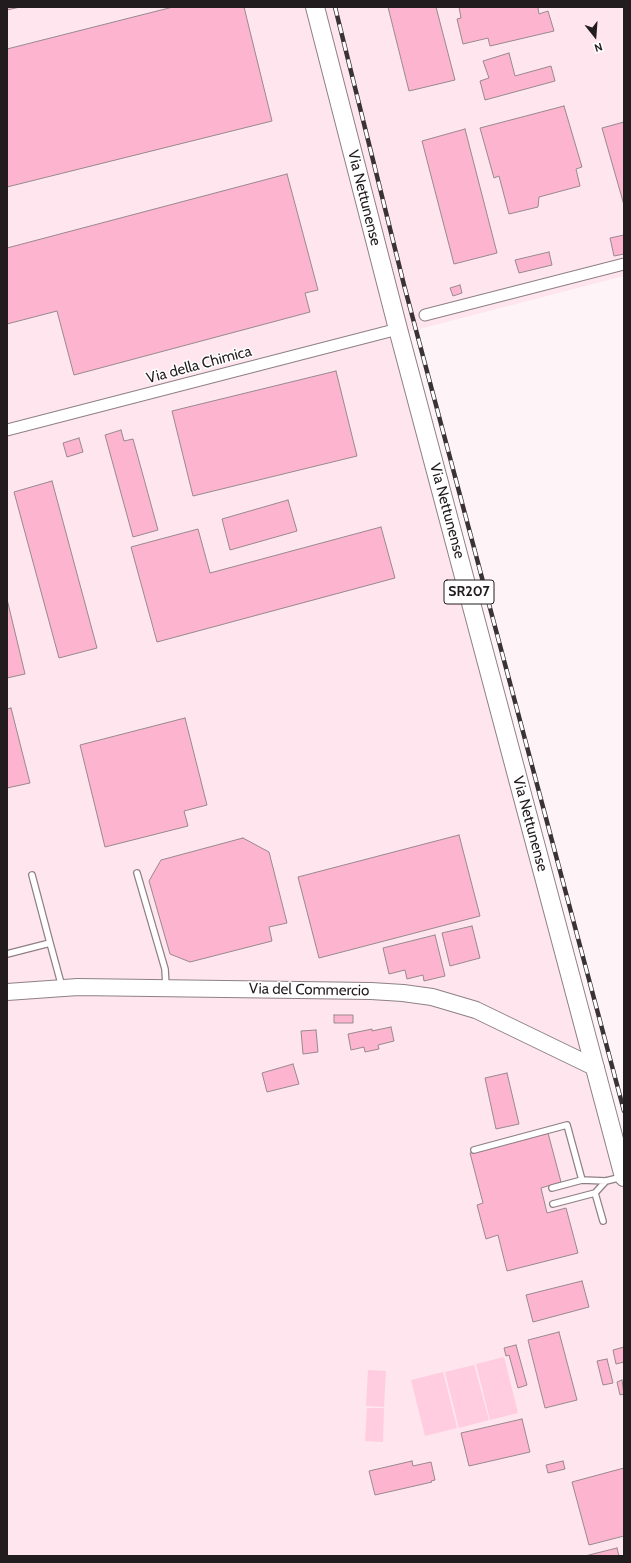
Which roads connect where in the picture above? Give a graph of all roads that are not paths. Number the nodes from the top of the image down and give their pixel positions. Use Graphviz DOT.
graph roads {
  1 [pos="315,7"];
  2 [pos="624,264"];
  3 [pos="425,315"];
  4 [pos="398,329"];
  5 [pos="7,430"];
  6 [pos="137,873"];
  7 [pos="32,875"];
  8 [pos="50,943"];
  9 [pos="7,954"];
  10 [pos="62,987"];
  11 [pos="166,988"];
  12 [pos="7,992"];
  13 [pos="596,1068"];
  14 [pos="474,1150"];
  15 [pos="624,1177"];
  16 [pos="582,1180"];
  17 [pos="606,1181"];
  18 [pos="552,1188"];
  19 [pos="595,1193"];
  20 [pos="553,1204"];
  21 [pos="603,1221"];
  1 -- 4 [label="main road, Via Nettunense / SR207"];
  2 -- 3 [label="street"];
  4 -- 5 [label="street, Via della Chimica"];
  4 -- 13 [label="main road, Via Nettunense / SR207"];
  6 -- 11 [label="lane"];
  7 -- 8 [label="lane"];
  8 -- 9 [label="lane"];
  8 -- 10 [label="lane"];
  10 -- 11 [label="street, Via del Commercio"];
  10 -- 12 [label="street, Via del Commercio"];
  11 -- 13 [label="street, Via del Commercio"];
  13 -- 15 [label="main road, Via Nettunense / SR207"];
  14 -- 16 [label="lane"];
  15 -- 17 [label="lane"];
  16 -- 17 [label="lane"];
  16 -- 18 [label="lane"];
  17 -- 19 [label="lane"];
  19 -- 20 [label="lane"];
  19 -- 21 [label="lane"];
}
